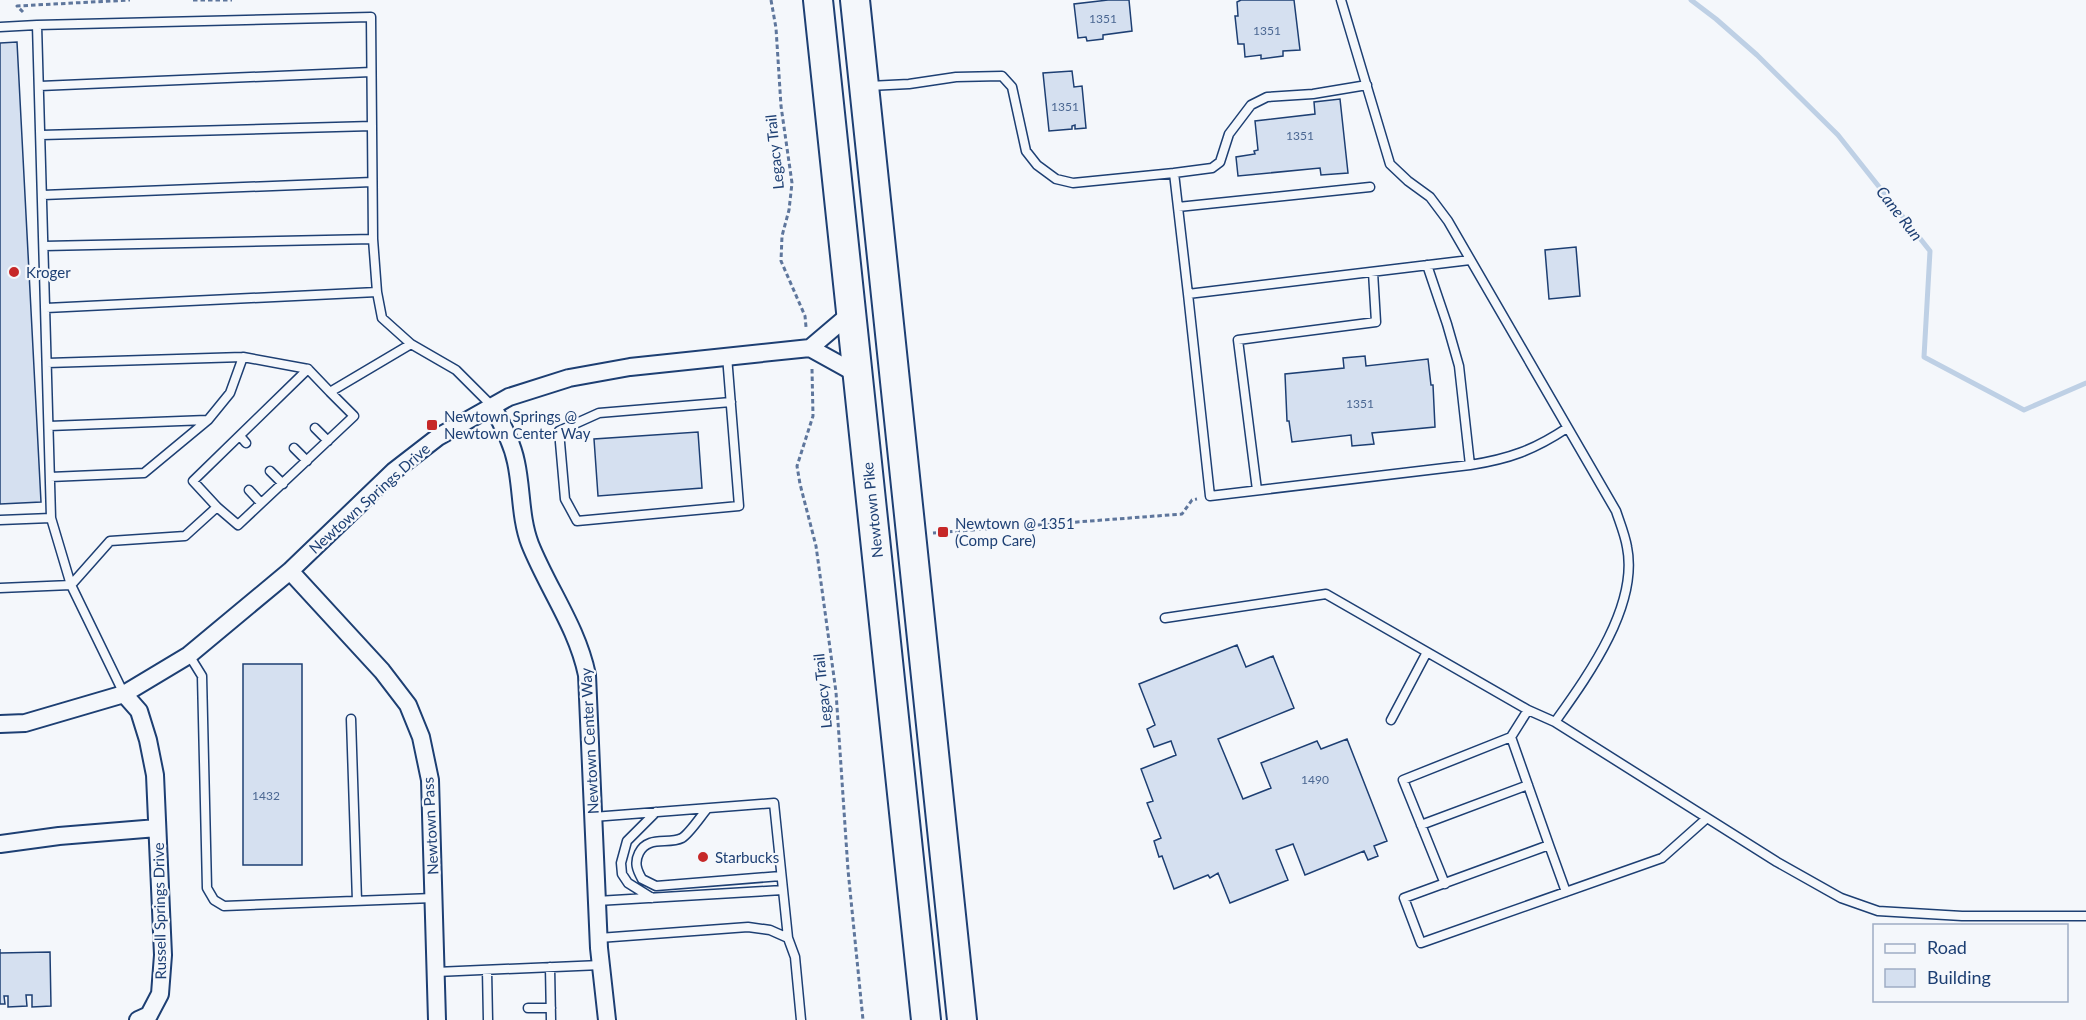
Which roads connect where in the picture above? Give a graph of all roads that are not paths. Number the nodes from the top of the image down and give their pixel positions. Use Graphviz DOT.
graph roads {
  1 [pos="818,0"];
  2 [pos="830,0"];
  3 [pos="855,0"];
  4 [pos="1341,0"];
  5 [pos="38,25"];
  6 [pos="0,27"];
  7 [pos="371,72"];
  8 [pos="1367,85"];
  9 [pos="39,86"];
  10 [pos="864,86"];
  11 [pos="372,126"];
  12 [pos="41,135"];
  13 [pos="1174,173"];
  14 [pos="372,182"];
  15 [pos="1370,187"];
  16 [pos="43,195"];
  17 [pos="1178,207"];
  18 [pos="373,239"];
  19 [pos="44,246"];
  20 [pos="1470,260"];
  21 [pos="1427,266"];
  22 [pos="1373,272"];
  23 [pos="377,292"];
  24 [pos="1188,294"];
  25 [pos="46,308"];
  26 [pos="850,314"];
  27 [pos="411,344"];
  28 [pos="810,348"];
  29 [pos="243,357"];
  30 [pos="727,357"];
  31 [pos="47,363"];
  32 [pos="308,369"];
  33 [pos="857,374"];
  34 [pos="330,392"];
  35 [pos="282,394"];
  36 [pos="289,402"];
  37 [pos="731,402"];
  38 [pos="493,407"];
  39 [pos="208,420"];
  40 [pos="49,426"];
  41 [pos="315,428"];
  42 [pos="1567,428"];
  43 [pos="240,436"];
  44 [pos="328,441"];
  45 [pos="246,443"];
  46 [pos="294,448"];
  47 [pos="307,461"];
  48 [pos="1470,465"];
  49 [pos="270,471"];
  50 [pos="50,477"];
  51 [pos="283,484"];
  52 [pos="249,490"];
  53 [pos="1257,490"];
  54 [pos="261,503"];
  55 [pos="217,507"];
  56 [pos="51,518"];
  57 [pos="0,520"];
  58 [pos="290,571"];
  59 [pos="71,585"];
  60 [pos="0,588"];
  61 [pos="1165,618"];
  62 [pos="1427,652"];
  63 [pos="189,655"];
  64 [pos="123,694"];
  65 [pos="1528,710"];
  66 [pos="351,719"];
  67 [pos="1391,720"];
  68 [pos="1555,722"];
  69 [pos="0,724"];
  70 [pos="1511,737"];
  71 [pos="1528,785"];
  72 [pos="707,809"];
  73 [pos="656,812"];
  74 [pos="593,817"];
  75 [pos="1707,818"];
  76 [pos="1421,825"];
  77 [pos="157,828"];
  78 [pos="0,844"];
  79 [pos="1549,845"];
  80 [pos="781,876"];
  81 [pos="1445,884"];
  82 [pos="783,890"];
  83 [pos="1566,892"];
  84 [pos="434,898"];
  85 [pos="652,898"];
  86 [pos="357,901"];
  87 [pos="597,901"];
  88 [pos="2086,916"];
  89 [pos="599,938"];
  90 [pos="788,938"];
  91 [pos="601,965"];
  92 [pos="550,967"];
  93 [pos="487,970"];
  94 [pos="436,972"];
  95 [pos="528,1008"];
  96 [pos="551,1008"];
  97 [pos="138,1020"];
  98 [pos="437,1020"];
  99 [pos="488,1020"];
  100 [pos="551,1020"];
  101 [pos="608,1020"];
  102 [pos="801,1020"];
  103 [pos="926,1020"];
  104 [pos="962,1020"];
  1 -- 26 [label="highway, Newtown Pike"];
  2 -- 10 [label="highway"];
  3 -- 10 [label="highway"];
  4 -- 8 [label="lane"];
  5 -- 6 [label="lane"];
  5 -- 7 [label="lane"];
  5 -- 9 [label="lane"];
  7 -- 9 [label="lane"];
  7 -- 11 [label="lane"];
  8 -- 13 [label="lane"];
  8 -- 20 [label="lane"];
  9 -- 12 [label="lane"];
  10 -- 13 [label="lane"];
  10 -- 104 [label="highway"];
  11 -- 12 [label="lane"];
  11 -- 14 [label="lane"];
  12 -- 16 [label="lane"];
  13 -- 17 [label="lane"];
  14 -- 16 [label="lane"];
  14 -- 18 [label="lane"];
  15 -- 17 [label="lane"];
  16 -- 19 [label="lane"];
  17 -- 24 [label="lane"];
  18 -- 19 [label="lane"];
  18 -- 23 [label="lane"];
  19 -- 25 [label="lane"];
  20 -- 21 [label="lane"];
  20 -- 42 [label="lane"];
  21 -- 22 [label="lane"];
  21 -- 48 [label="lane"];
  22 -- 24 [label="lane"];
  22 -- 53 [label="lane"];
  23 -- 25 [label="lane"];
  23 -- 27 [label="lane"];
  24 -- 53 [label="lane"];
  25 -- 31 [label="lane"];
  26 -- 28 [label="street"];
  26 -- 33 [label="highway, Newtown Pike"];
  27 -- 34 [label="lane"];
  27 -- 38 [label="lane"];
  28 -- 30 [label="street, Newtown Springs Drive"];
  28 -- 33 [label="street"];
  29 -- 31 [label="lane"];
  29 -- 32 [label="lane"];
  29 -- 39 [label="lane"];
  30 -- 37 [label="lane"];
  30 -- 38 [label="street, Newtown Springs Drive"];
  31 -- 40 [label="lane"];
  32 -- 34 [label="lane"];
  32 -- 35 [label="lane"];
  33 -- 103 [label="highway, Newtown Pike"];
  34 -- 44 [label="lane"];
  35 -- 36 [label="lane"];
  35 -- 43 [label="lane"];
  37 -- 37 [label="lane"];
  38 -- 58 [label="street, Newtown Springs Drive"];
  38 -- 74 [label="street, Newtown Center Way"];
  39 -- 40 [label="lane"];
  39 -- 50 [label="lane"];
  40 -- 50 [label="lane"];
  41 -- 44 [label="lane"];
  42 -- 48 [label="lane"];
  42 -- 68 [label="lane"];
  43 -- 45 [label="lane"];
  43 -- 55 [label="lane"];
  44 -- 47 [label="lane"];
  46 -- 47 [label="lane"];
  47 -- 51 [label="lane"];
  48 -- 53 [label="lane"];
  49 -- 51 [label="lane"];
  50 -- 56 [label="lane"];
  51 -- 54 [label="lane"];
  52 -- 54 [label="lane"];
  54 -- 55 [label="lane"];
  55 -- 59 [label="lane"];
  56 -- 57 [label="lane"];
  56 -- 59 [label="lane"];
  58 -- 63 [label="street, Newtown Springs Drive"];
  58 -- 84 [label="street, Newtown Pass"];
  59 -- 60 [label="lane"];
  59 -- 64 [label="lane"];
  61 -- 62 [label="lane"];
  62 -- 65 [label="lane"];
  62 -- 67 [label="lane"];
  63 -- 64 [label="street, Newtown Springs Drive"];
  63 -- 86 [label="lane"];
  64 -- 69 [label="street, Newtown Springs Drive"];
  64 -- 77 [label="street, Russell Springs Drive"];
  65 -- 68 [label="lane"];
  65 -- 70 [label="lane"];
  66 -- 86 [label="lane"];
  68 -- 75 [label="lane"];
  70 -- 71 [label="lane"];
  70 -- 76 [label="lane"];
  71 -- 76 [label="lane"];
  71 -- 79 [label="lane"];
  72 -- 73 [label="lane"];
  72 -- 80 [label="lane"];
  72 -- 80 [label="lane"];
  73 -- 74 [label="lane"];
  73 -- 85 [label="lane"];
  74 -- 87 [label="street, Newtown Center Way"];
  75 -- 83 [label="lane"];
  75 -- 88 [label="lane"];
  76 -- 81 [label="lane"];
  77 -- 78 [label="street, Russell Springs Drive"];
  77 -- 97 [label="street, Russell Springs Drive"];
  79 -- 81 [label="lane"];
  79 -- 83 [label="lane"];
  80 -- 82 [label="lane"];
  81 -- 83 [label="lane"];
  82 -- 85 [label="lane"];
  82 -- 90 [label="lane"];
  84 -- 86 [label="lane"];
  84 -- 94 [label="street, Newtown Pass"];
  85 -- 87 [label="lane"];
  87 -- 89 [label="street, Newtown Center Way"];
  89 -- 90 [label="lane"];
  89 -- 91 [label="street, Newtown Center Way"];
  90 -- 102 [label="lane"];
  91 -- 92 [label="lane"];
  91 -- 101 [label="street, Newtown Center Way"];
  92 -- 93 [label="lane"];
  92 -- 96 [label="lane"];
  93 -- 94 [label="lane"];
  93 -- 99 [label="lane"];
  94 -- 98 [label="street, Newtown Pass"];
  95 -- 96 [label="lane"];
  96 -- 100 [label="lane"];
}
